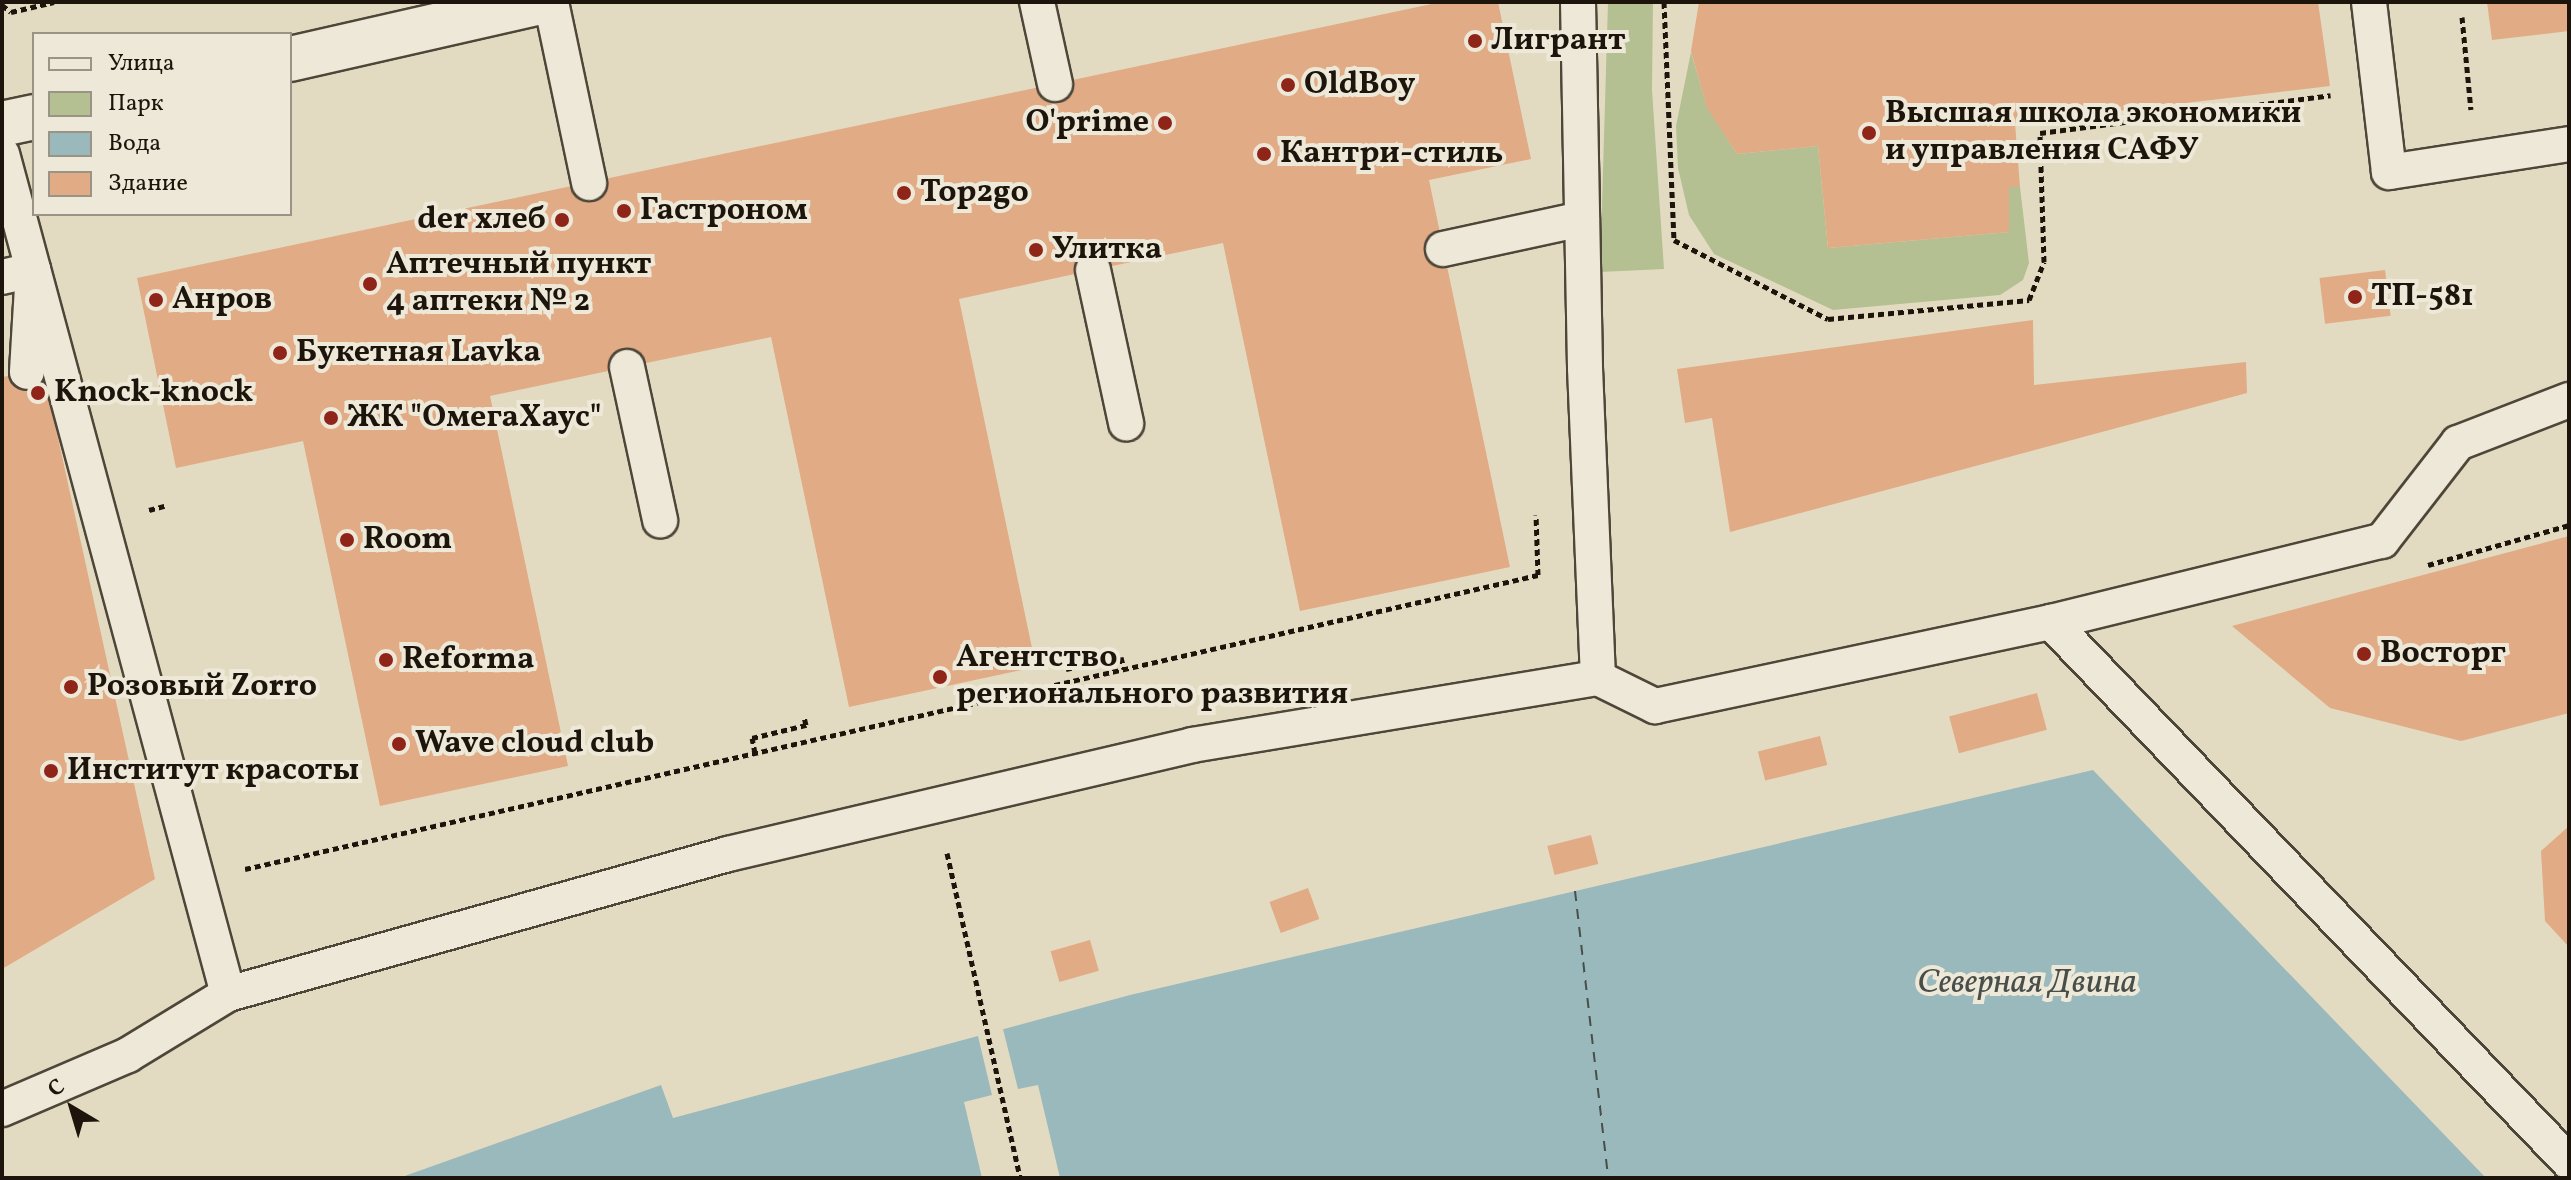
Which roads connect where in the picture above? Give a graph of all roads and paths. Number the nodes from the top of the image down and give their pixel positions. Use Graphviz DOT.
graph roads {
  1 [pos="54,2"];
  2 [pos="540,2"];
  3 [pos="551,2"];
  4 [pos="1037,2"];
  5 [pos="1578,2"];
  6 [pos="1664,2"];
  7 [pos="2369,2"];
  8 [pos="2,5"];
  9 [pos="2462,17"];
  10 [pos="292,59"];
  11 [pos="1055,84"];
  12 [pos="2343,93"];
  13 [pos="2472,116"];
  14 [pos="32,117"];
  15 [pos="2,124"];
  16 [pos="2569,144"];
  17 [pos="2,154"];
  18 [pos="589,183"];
  19 [pos="1582,219"];
  20 [pos="1443,249"];
  21 [pos="1093,270"];
  22 [pos="18,274"];
  23 [pos="627,367"];
  24 [pos="27,372"];
  25 [pos="2569,400"];
  26 [pos="1126,423"];
  27 [pos="1536,513"];
  28 [pos="660,520"];
  29 [pos="2051,622"];
  30 [pos="1066,661"];
  31 [pos="1124,669"];
  32 [pos="1598,678"];
  33 [pos="804,716"];
  34 [pos="755,753"];
  35 [pos="936,805"];
  36 [pos="234,872"];
  37 [pos="228,994"];
  38 [pos="2,1109"];
  39 [pos="2569,1162"];
  40 [pos="1020,1178"];
  1 -- 8 [label="path"];
  2 -- 10 [label="street"];
  3 -- 18 [label="lane"];
  4 -- 11 [label="lane"];
  5 -- 19 [label="lane"];
  6 -- 12 [label="path"];
  7 -- 16 [label="lane"];
  9 -- 13 [label="path"];
  14 -- 15 [label="street"];
  17 -- 22 [label="lane"];
  19 -- 20 [label="lane"];
  19 -- 32 [label="lane"];
  21 -- 26 [label="lane"];
  22 -- 24 [label="lane"];
  22 -- 37 [label="lane"];
  23 -- 28 [label="lane"];
  25 -- 29 [label="lane"];
  27 -- 31 [label="path"];
  29 -- 32 [label="lane"];
  29 -- 39 [label="lane"];
  30 -- 31 [label="path"];
  31 -- 34 [label="path"];
  32 -- 35 [label="lane"];
  33 -- 34 [label="path"];
  34 -- 36 [label="path"];
  35 -- 37 [label="lane"];
  35 -- 40 [label="path"];
  37 -- 38 [label="lane"];
}
